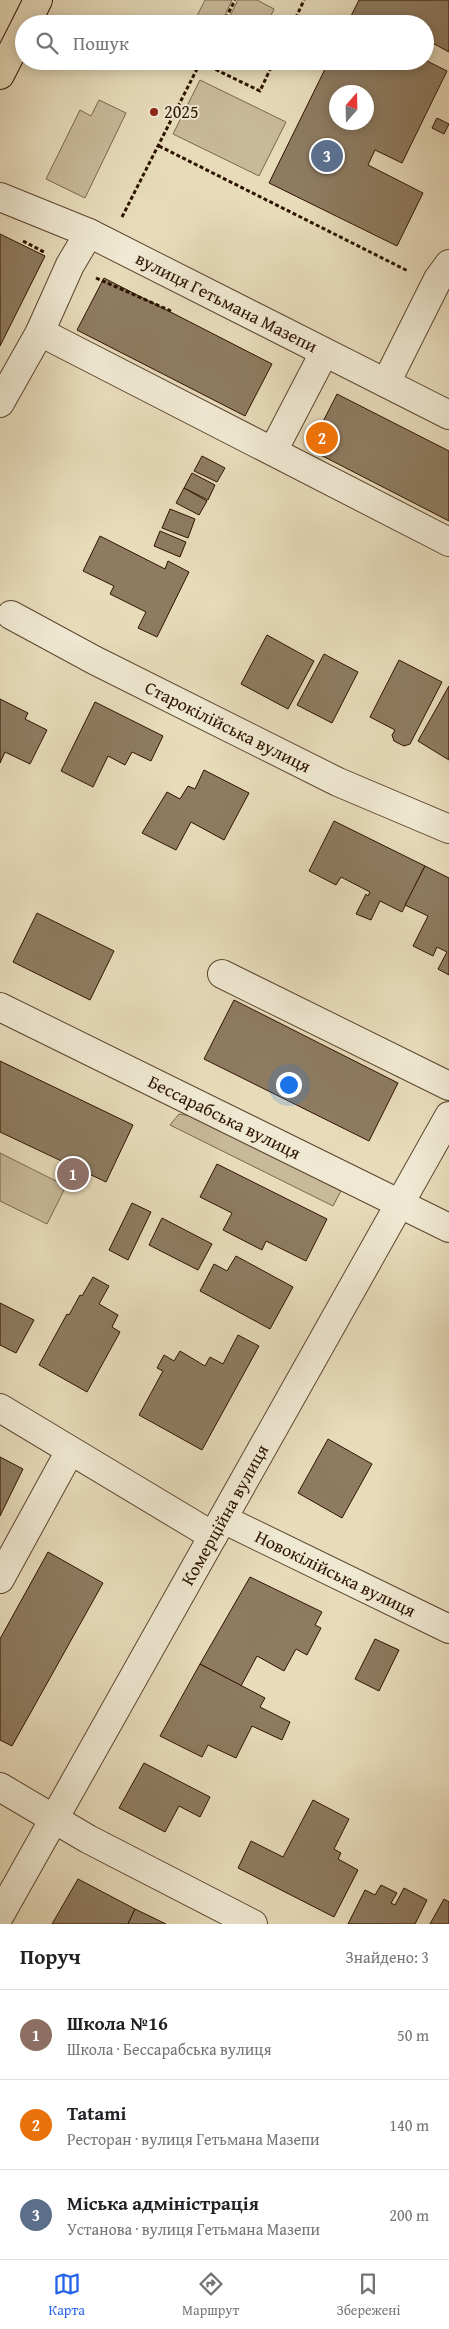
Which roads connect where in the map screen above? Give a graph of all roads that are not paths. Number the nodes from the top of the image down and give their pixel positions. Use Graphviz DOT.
graph roads {
  1 [pos="38,0"];
  2 [pos="30,15"];
  3 [pos="15,46"];
  4 [pos="0,75"];
  5 [pos="0,196"];
  6 [pos="89,233"];
  7 [pos="449,264"];
  8 [pos="40,332"];
  9 [pos="324,353"];
  10 [pos="386,383"];
  11 [pos="0,403"];
  12 [pos="449,415"];
  13 [pos="273,451"];
  14 [pos="449,542"];
  15 [pos="11,615"];
  16 [pos="449,830"];
  17 [pos="222,974"];
  18 [pos="0,1007"];
  19 [pos="449,1086"];
  20 [pos="449,1116"];
  21 [pos="399,1204"];
  22 [pos="449,1228"];
  23 [pos="0,1408"];
  24 [pos="70,1451"];
  25 [pos="218,1527"];
  26 [pos="8,1547"];
  27 [pos="0,1579"];
  28 [pos="449,1629"];
  29 [pos="0,1788"];
  30 [pos="54,1819"];
  31 [pos="0,1915"];
  32 [pos="253,1924"];
  1 -- 2 [label="main road"];
  3 -- 4 [label="main road"];
  5 -- 6 [label="street, вулиця Гетьмана Мазепи"];
  6 -- 8 [label="street"];
  6 -- 9 [label="street, вулиця Гетьмана Мазепи"];
  7 -- 10 [label="street"];
  8 -- 11 [label="street"];
  8 -- 13 [label="street"];
  9 -- 10 [label="street, вулиця Гетьмана Мазепи"];
  9 -- 13 [label="street"];
  10 -- 12 [label="street, вулиця Гетьмана Мазепи"];
  13 -- 14 [label="street"];
  15 -- 16 [label="street, Старокілійська вулиця"];
  17 -- 19 [label="street"];
  18 -- 21 [label="street, Бессарабська вулиця"];
  20 -- 21 [label="street, Комерційна вулиця"];
  21 -- 22 [label="street, Бессарабська вулиця"];
  21 -- 25 [label="street, Комерційна вулиця"];
  23 -- 24 [label="street, Новокілійська вулиця"];
  24 -- 25 [label="street, Новокілійська вулиця"];
  24 -- 26 [label="street"];
  25 -- 28 [label="street, Новокілійська вулиця"];
  25 -- 30 [label="street, Комерційна вулиця"];
  26 -- 27 [label="street"];
  29 -- 30 [label="street"];
  30 -- 31 [label="street, Комерційна вулиця"];
  30 -- 32 [label="street"];
}
